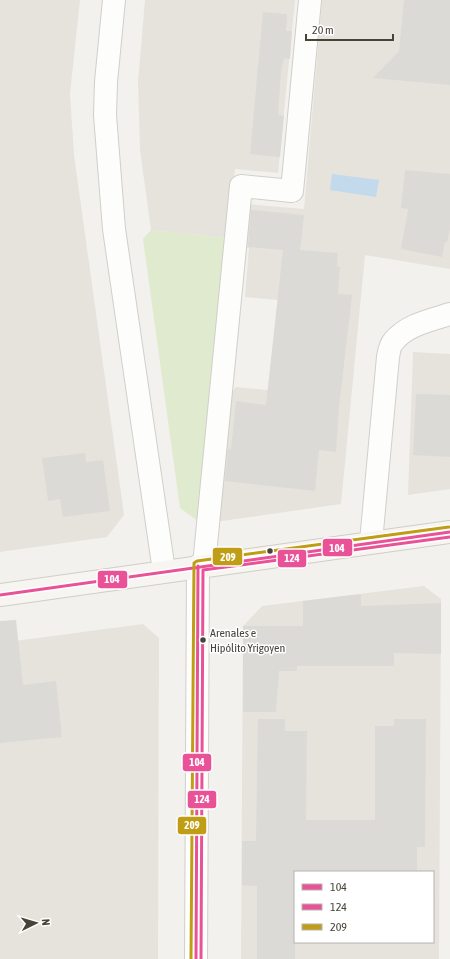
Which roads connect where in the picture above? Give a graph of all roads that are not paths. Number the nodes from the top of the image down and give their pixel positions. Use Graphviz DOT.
graph roads {
  1 [pos="114,0"];
  2 [pos="310,0"];
  3 [pos="450,314"];
  4 [pos="450,532"];
  5 [pos="370,542"];
  6 [pos="201,566"];
  7 [pos="164,571"];
  8 [pos="0,596"];
  9 [pos="196,959"];
  1 -- 7 [label="street"];
  2 -- 6 [label="street"];
  3 -- 5 [label="street"];
  4 -- 5 [label="main road"];
  5 -- 6 [label="main road"];
  6 -- 7 [label="main road"];
  6 -- 9 [label="street"];
  7 -- 8 [label="main road"];
}
